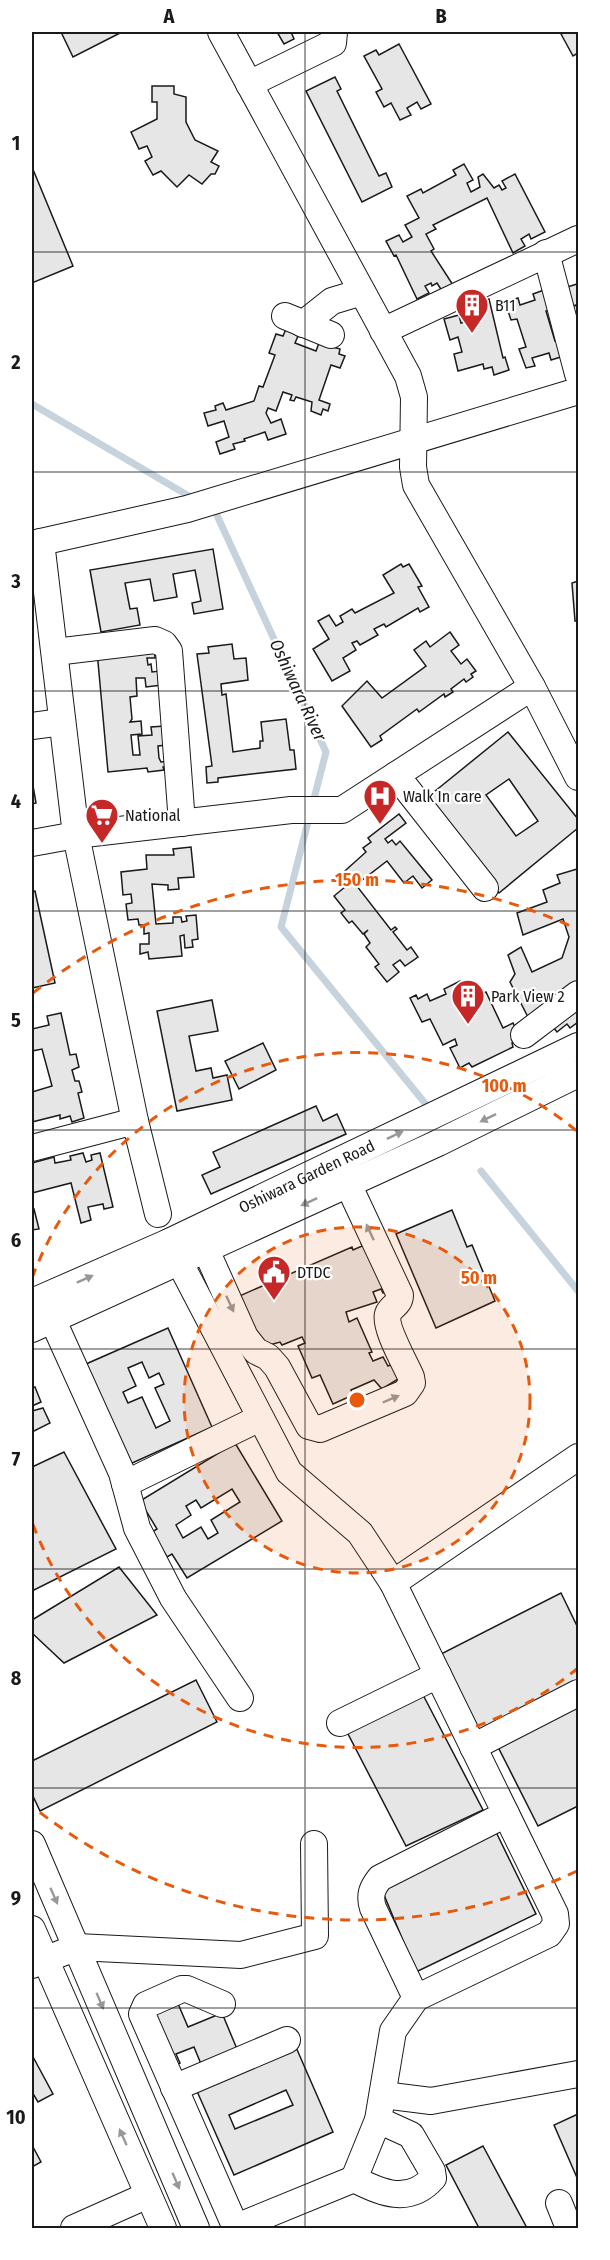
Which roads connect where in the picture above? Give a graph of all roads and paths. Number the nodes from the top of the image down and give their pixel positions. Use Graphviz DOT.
graph roads {
  1 [pos="221,32"];
  2 [pos="334,32"];
  3 [pos="249,84"];
  4 [pos="579,239"];
  5 [pos="546,253"];
  6 [pos="362,292"];
  7 [pos="384,331"];
  8 [pos="331,335"];
  9 [pos="579,374"];
  10 [pos="579,391"];
  11 [pos="413,439"];
  12 [pos="36,543"];
  13 [pos="55,652"];
  14 [pos="532,687"];
  15 [pos="62,722"];
  16 [pos="32,726"];
  17 [pos="396,775"];
  18 [pos="579,777"];
  19 [pos="182,823"];
  20 [pos="76,835"];
  21 [pos="32,843"];
  22 [pos="485,888"];
  23 [pos="579,994"];
  24 [pos="524,1035"];
  25 [pos="579,1046"];
  26 [pos="579,1074"];
  27 [pos="135,1121"];
  28 [pos="32,1148"];
  29 [pos="348,1184"];
  30 [pos="158,1214"];
  31 [pos="206,1250"];
  32 [pos="175,1252"];
  33 [pos="40,1312"];
  34 [pos="260,1418"];
  35 [pos="579,1457"];
  36 [pos="125,1484"];
  37 [pos="393,1583"];
  38 [pos="438,1674"];
  39 [pos="579,1693"];
  40 [pos="240,1698"];
  41 [pos="340,1723"];
  42 [pos="473,1747"];
  43 [pos="506,1814"];
  44 [pos="32,1844"];
  45 [pos="314,1844"];
  46 [pos="32,1929"];
  47 [pos="77,1947"];
  48 [pos="38,1962"];
  49 [pos="416,1998"];
  50 [pos="222,2004"];
  51 [pos="287,2040"];
  52 [pos="579,2074"];
  53 [pos="174,2088"];
  54 [pos="383,2095"];
  55 [pos="378,2120"];
  56 [pos="354,2179"];
  57 [pos="148,2195"];
  58 [pos="559,2203"];
  59 [pos="235,2228"];
  60 [pos="74,2229"];
  61 [pos="164,2229"];
  62 [pos="196,2229"];
  63 [pos="569,2229"];
  1 -- 3 [label="street"];
  2 -- 3 [label="street"];
  3 -- 6 [label="street"];
  4 -- 5 [label="street"];
  5 -- 7 [label="street"];
  5 -- 9 [label="street"];
  6 -- 7 [label="street"];
  6 -- 8 [label="street"];
  7 -- 11 [label="street"];
  10 -- 11 [label="street"];
  11 -- 12 [label="street"];
  11 -- 14 [label="street"];
  12 -- 13 [label="street"];
  13 -- 15 [label="street"];
  13 -- 19 [label="street"];
  14 -- 17 [label="street"];
  14 -- 18 [label="street"];
  15 -- 16 [label="street"];
  15 -- 20 [label="street"];
  17 -- 19 [label="street"];
  17 -- 22 [label="street"];
  19 -- 20 [label="street"];
  20 -- 21 [label="street"];
  20 -- 27 [label="street"];
  23 -- 24 [label="street"];
  32 -- 25 [label="street, Oshiwara Garden Road, one-way"];
  26 -- 29 [label="street, Oshiwara Garden Road, one-way"];
  27 -- 28 [label="street"];
  27 -- 30 [label="street"];
  29 -- 31 [label="street, Oshiwara Garden Road, one-way"];
  31 -- 29 [label="street, one-way"];
  31 -- 32 [label="street, Oshiwara Garden Road"];
  32 -- 33 [label="street, Oshiwara Garden Road"];
  32 -- 34 [label="street"];
  33 -- 36 [label="street"];
  34 -- 36 [label="street"];
  34 -- 37 [label="street"];
  35 -- 37 [label="street"];
  36 -- 40 [label="street"];
  37 -- 38 [label="street"];
  38 -- 41 [label="street"];
  38 -- 42 [label="street"];
  39 -- 42 [label="street"];
  42 -- 43 [label="street"];
  43 -- 49 [label="street"];
  43 -- 49 [label="street"];
  44 -- 47 [label="street, one-way"];
  45 -- 47 [label="street"];
  46 -- 48 [label="street"];
  47 -- 48 [label="street"];
  47 -- 62 [label="street, one-way"];
  57 -- 48 [label="street, one-way"];
  49 -- 54 [label="street"];
  50 -- 53 [label="street"];
  51 -- 53 [label="street"];
  52 -- 54 [label="street"];
  53 -- 59 [label="street"];
  54 -- 55 [label="street"];
  55 -- 56 [label="street"];
  55 -- 56 [label="street"];
  56 -- 59 [label="street"];
  57 -- 60 [label="street"];
  57 -- 61 [label="street"];
  58 -- 63 [label="street"];
}
